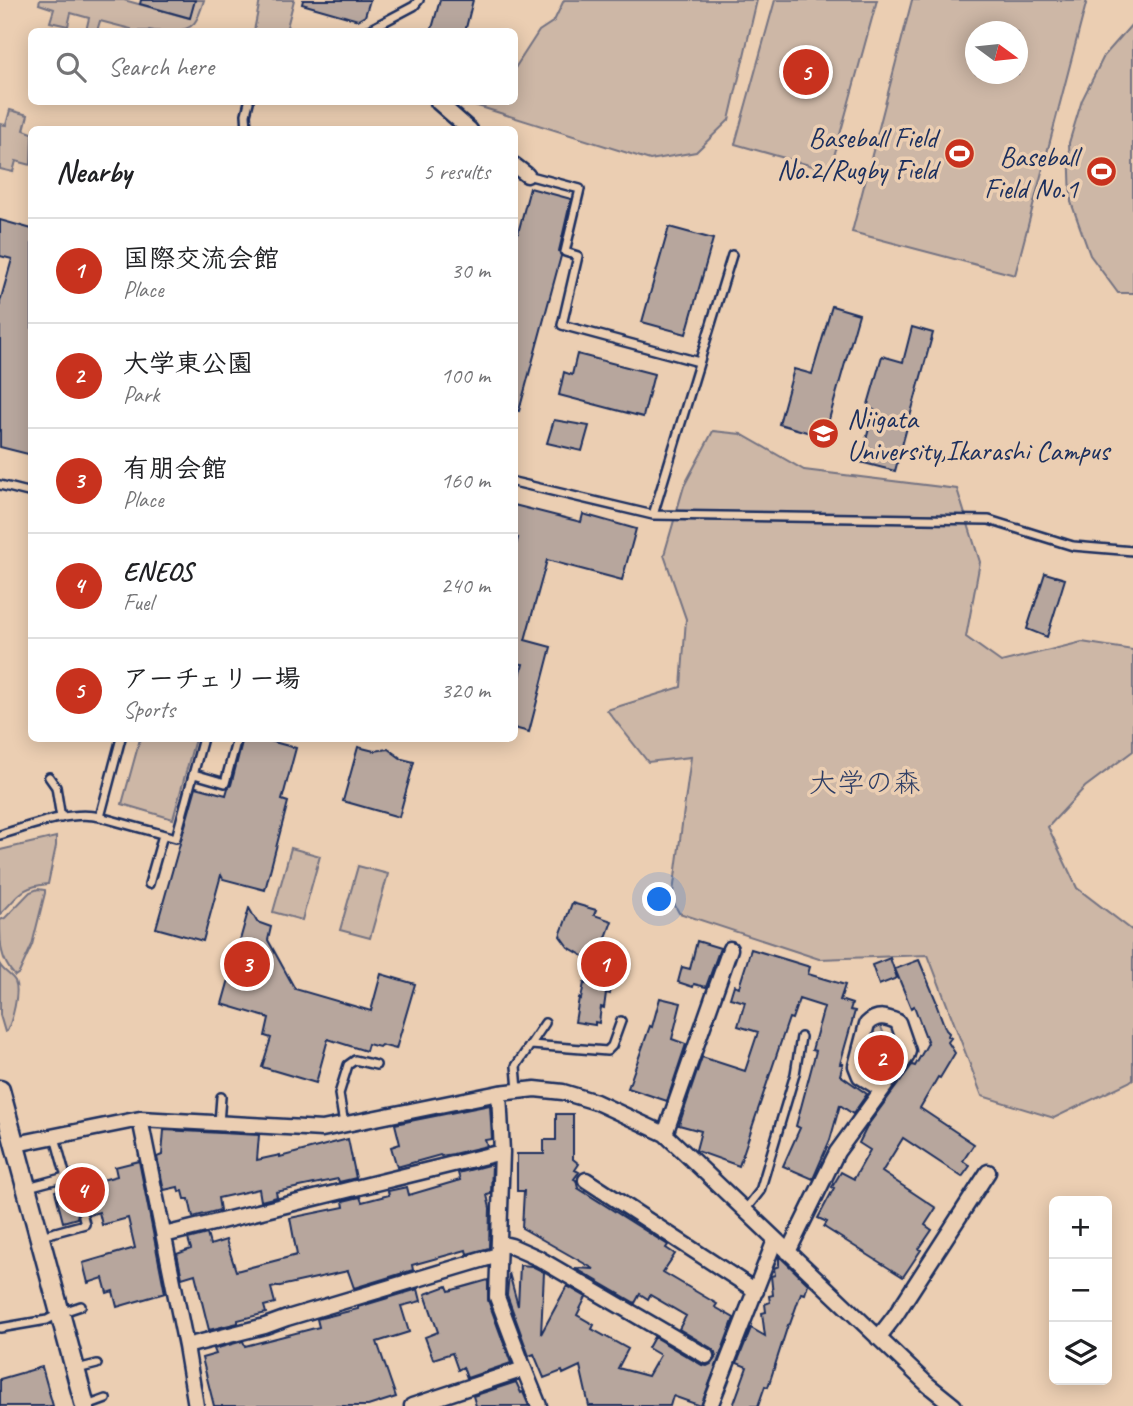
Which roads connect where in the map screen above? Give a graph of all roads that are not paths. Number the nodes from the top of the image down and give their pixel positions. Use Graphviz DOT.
graph roads {
  1 [pos="419,0"];
  2 [pos="373,28"];
  3 [pos="248,105"];
  4 [pos="441,105"];
  5 [pos="247,126"];
  6 [pos="465,126"];
  7 [pos="518,168"];
  8 [pos="527,175"];
  9 [pos="732,255"];
  10 [pos="699,362"];
  11 [pos="518,483"];
  12 [pos="0,485"];
  13 [pos="28,493"];
  14 [pos="653,515"];
  15 [pos="1133,551"];
  16 [pos="120,742"];
  17 [pos="202,742"];
  18 [pos="236,742"];
  19 [pos="194,775"];
  20 [pos="49,777"];
  21 [pos="100,817"];
  22 [pos="61,818"];
  23 [pos="0,835"];
  24 [pos="163,835"];
  25 [pos="149,884"];
  26 [pos="730,949"];
  27 [pos="621,1021"];
  28 [pos="545,1023"];
  29 [pos="801,1037"];
  30 [pos="531,1045"];
  31 [pos="376,1065"];
  32 [pos="881,1089"];
  33 [pos="0,1090"];
  34 [pos="517,1090"];
  35 [pos="499,1093"];
  36 [pos="221,1097"];
  37 [pos="140,1119"];
  38 [pos="219,1123"];
  39 [pos="344,1125"];
  40 [pos="665,1134"];
  41 [pos="54,1136"];
  42 [pos="16,1144"];
  43 [pos="502,1152"];
  44 [pos="988,1172"];
  45 [pos="62,1178"];
  46 [pos="586,1180"];
  47 [pos="76,1185"];
  48 [pos="27,1187"];
  49 [pos="61,1189"];
  50 [pos="744,1210"];
  51 [pos="83,1216"];
  52 [pos="164,1235"];
  53 [pos="40,1237"];
  54 [pos="775,1240"];
  55 [pos="498,1249"];
  56 [pos="788,1252"];
  57 [pos="755,1291"];
  58 [pos="81,1306"];
  59 [pos="60,1313"];
  60 [pos="0,1328"];
  61 [pos="878,1338"];
  62 [pos="185,1351"];
  63 [pos="706,1356"];
  64 [pos="97,1363"];
  65 [pos="524,1369"];
  66 [pos="76,1370"];
  67 [pos="106,1399"];
  68 [pos="416,1402"];
  69 [pos="85,1406"];
  70 [pos="196,1406"];
  71 [pos="539,1406"];
  72 [pos="710,1406"];
  73 [pos="954,1406"];
  1 -- 2 [label="lane"];
  3 -- 5 [label="lane"];
  4 -- 6 [label="street"];
  7 -- 8 [label="street"];
  8 -- 10 [label="lane"];
  9 -- 10 [label="lane"];
  10 -- 14 [label="lane"];
  11 -- 14 [label="lane"];
  12 -- 13 [label="lane"];
  14 -- 15 [label="lane"];
  16 -- 21 [label="lane"];
  17 -- 19 [label="lane"];
  18 -- 19 [label="lane"];
  19 -- 24 [label="lane"];
  20 -- 22 [label="lane"];
  21 -- 22 [label="lane"];
  21 -- 24 [label="lane"];
  22 -- 23 [label="lane"];
  24 -- 25 [label="lane"];
  26 -- 40 [label="street"];
  27 -- 30 [label="lane"];
  28 -- 30 [label="lane"];
  29 -- 50 [label="lane"];
  30 -- 34 [label="lane"];
  31 -- 39 [label="lane"];
  32 -- 32 [label="street"];
  32 -- 56 [label="street"];
  33 -- 42 [label="street"];
  34 -- 35 [label="street"];
  34 -- 40 [label="street"];
  35 -- 39 [label="street"];
  35 -- 43 [label="street"];
  36 -- 38 [label="lane"];
  37 -- 38 [label="street"];
  37 -- 41 [label="street"];
  37 -- 52 [label="street"];
  38 -- 39 [label="street"];
  40 -- 50 [label="street"];
  41 -- 42 [label="street"];
  41 -- 45 [label="lane"];
  42 -- 48 [label="street"];
  43 -- 52 [label="street"];
  43 -- 55 [label="street"];
  44 -- 61 [label="street"];
  45 -- 47 [label="lane"];
  45 -- 48 [label="lane"];
  45 -- 49 [label="lane"];
  46 -- 57 [label="street"];
  48 -- 53 [label="street"];
  50 -- 54 [label="street"];
  51 -- 53 [label="lane"];
  52 -- 62 [label="street"];
  53 -- 59 [label="street"];
  54 -- 56 [label="street"];
  54 -- 57 [label="street"];
  55 -- 62 [label="street"];
  55 -- 63 [label="street"];
  55 -- 65 [label="street"];
  56 -- 61 [label="street"];
  57 -- 72 [label="street"];
  58 -- 59 [label="lane"];
  59 -- 60 [label="lane"];
  59 -- 66 [label="street"];
  61 -- 73 [label="street"];
  62 -- 70 [label="street"];
  64 -- 66 [label="lane"];
  65 -- 68 [label="street"];
  65 -- 71 [label="street"];
  66 -- 69 [label="street"];
  67 -- 69 [label="lane"];
}
